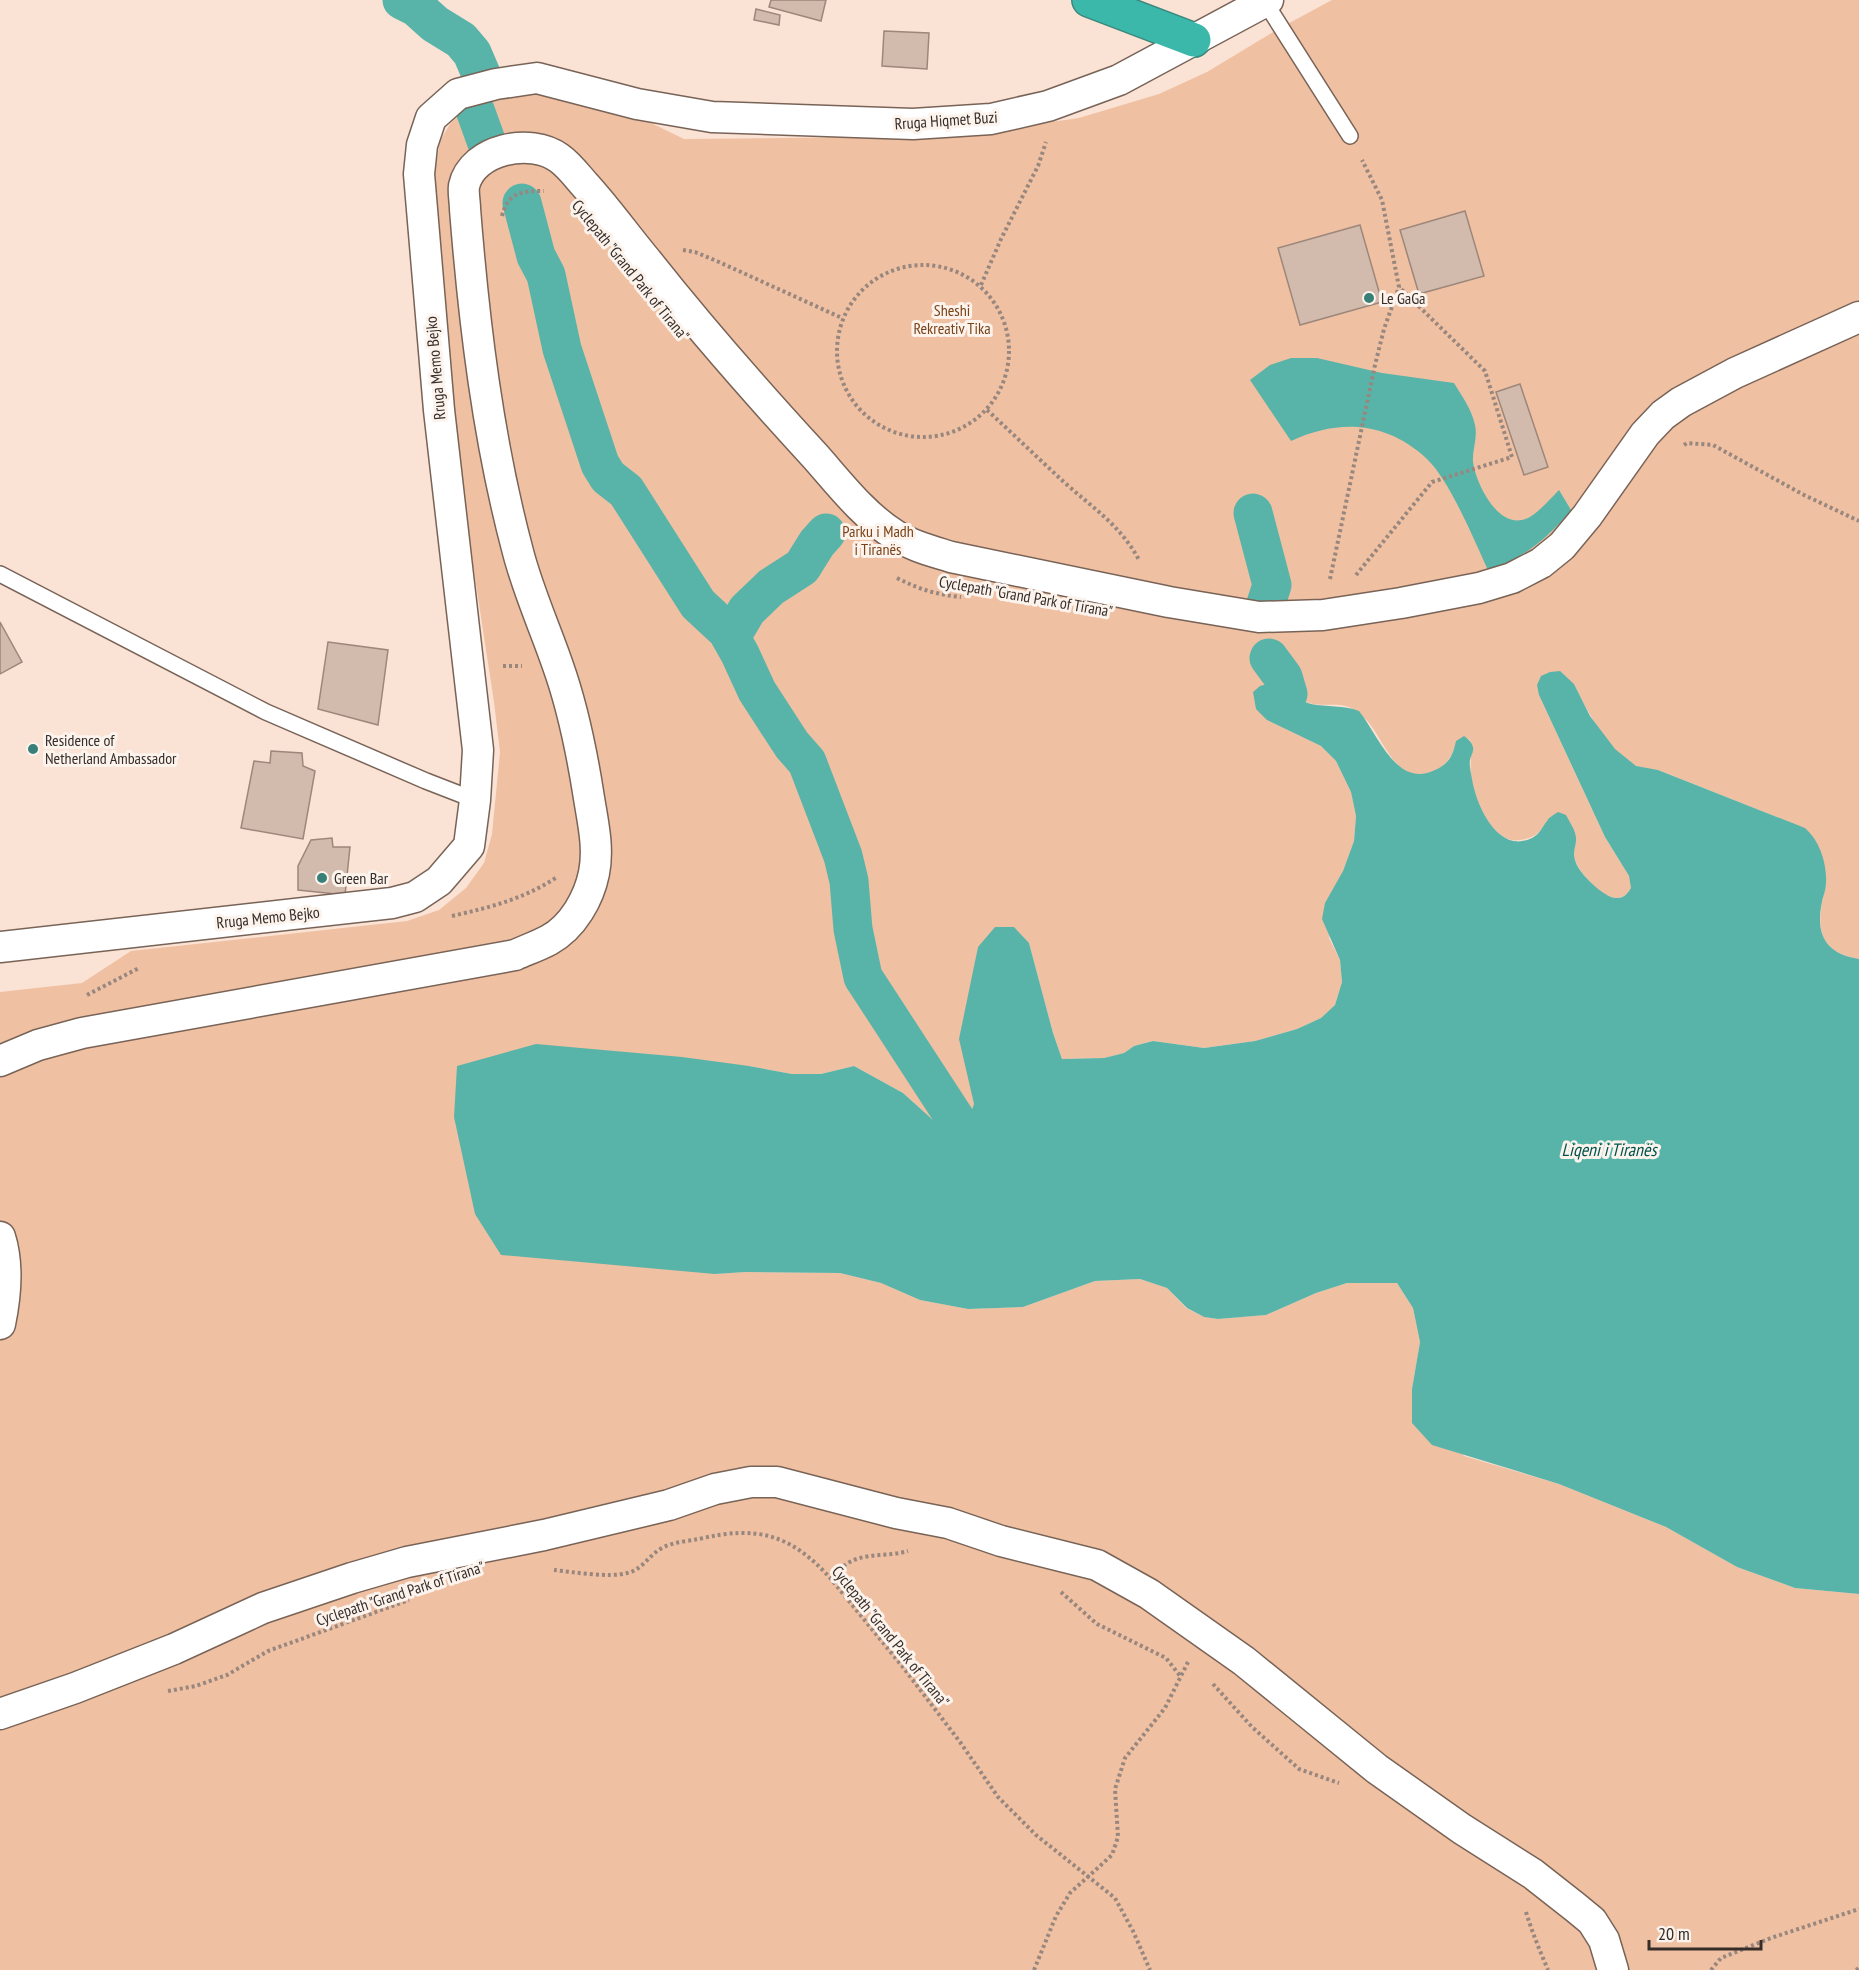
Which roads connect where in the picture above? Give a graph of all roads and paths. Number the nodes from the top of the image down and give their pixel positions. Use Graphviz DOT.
graph roads {
  1 [pos="1089,0"];
  2 [pos="1267,1"];
  3 [pos="1194,40"];
  4 [pos="601,94"];
  5 [pos="1048,106"];
  6 [pos="1350,136"];
  7 [pos="548,191"];
  8 [pos="502,222"];
  9 [pos="648,264"];
  10 [pos="981,285"];
  11 [pos="1400,287"];
  12 [pos="1859,316"];
  13 [pos="842,318"];
  14 [pos="987,410"];
  15 [pos="1678,449"];
  16 [pos="1859,521"];
  17 [pos="0,574"];
  18 [pos="891,574"];
  19 [pos="965,597"];
  20 [pos="1160,600"];
  21 [pos="1323,615"];
  22 [pos="559,668"];
  23 [pos="468,673"];
  24 [pos="476,800"];
  25 [pos="597,848"];
  26 [pos="450,916"];
  27 [pos="0,947"];
  28 [pos="147,964"];
  29 [pos="85,997"];
  30 [pos="0,1061"];
  31 [pos="0,1237"];
  32 [pos="0,1324"];
  33 [pos="948,1523"];
  34 [pos="553,1570"];
  35 [pos="831,1579"];
  36 [pos="1055,1589"];
  37 [pos="418,1597"];
  38 [pos="1209,1635"];
  39 [pos="1181,1677"];
  40 [pos="162,1691"];
  41 [pos="0,1714"];
  42 [pos="1088,1876"];
  43 [pos="1859,1909"];
  44 [pos="1034,1970"];
  45 [pos="1150,1970"];
  46 [pos="1613,1970"];
  47 [pos="1711,1970"];
  1 -- 3 [label="highway"];
  2 -- 3 [label="street, Rruga Hiqmet Buzi"];
  2 -- 6 [label="lane"];
  3 -- 5 [label="street, Rruga Hiqmet Buzi"];
  4 -- 5 [label="street, Rruga Hiqmet Buzi"];
  4 -- 23 [label="street, Rruga Memo Bejko"];
  5 -- 10 [label="path"];
  6 -- 11 [label="path"];
  7 -- 8 [label="path"];
  9 -- 13 [label="path"];
  9 -- 20 [label="street"];
  9 -- 22 [label="street"];
  10 -- 13 [label="path"];
  10 -- 14 [label="path"];
  11 -- 21 [label="path"];
  11 -- 21 [label="path"];
  12 -- 21 [label="street"];
  13 -- 14 [label="path"];
  14 -- 20 [label="path"];
  15 -- 16 [label="path"];
  17 -- 24 [label="lane"];
  18 -- 19 [label="path, Cyclepath \"Grand Park of Tirana\""];
  20 -- 21 [label="street"];
  22 -- 23 [label="path"];
  22 -- 25 [label="street"];
  23 -- 24 [label="street, Rruga Memo Bejko"];
  24 -- 27 [label="street, Rruga Memo Bejko"];
  25 -- 26 [label="path"];
  25 -- 30 [label="street"];
  28 -- 29 [label="path"];
  31 -- 32 [label="street"];
  33 -- 35 [label="path"];
  33 -- 38 [label="street"];
  33 -- 41 [label="street"];
  34 -- 35 [label="path, Cyclepath \"Grand Park of Tirana\""];
  35 -- 42 [label="path, Cyclepath \"Grand Park of Tirana\""];
  36 -- 39 [label="path"];
  37 -- 40 [label="path, Cyclepath \"Grand Park of Tirana\""];
  38 -- 39 [label="path"];
  38 -- 46 [label="street"];
  39 -- 42 [label="path"];
  42 -- 44 [label="path"];
  42 -- 45 [label="path, Cyclepath \"Grand Park of Tirana\""];
  43 -- 47 [label="path"];
}
